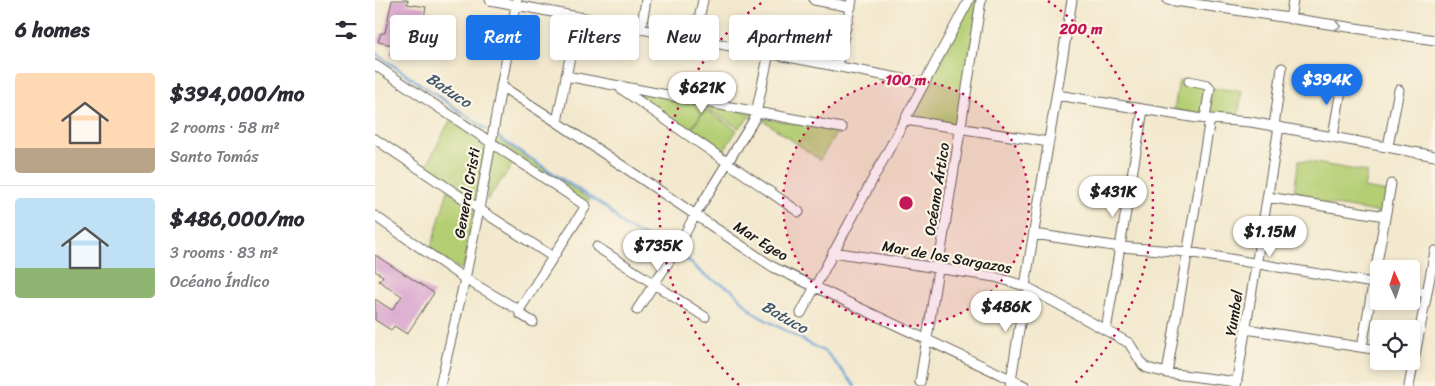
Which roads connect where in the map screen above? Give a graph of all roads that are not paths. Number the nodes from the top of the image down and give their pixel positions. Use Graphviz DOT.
graph roads {
  1 [pos="490,0"];
  2 [pos="647,0"];
  3 [pos="703,0"];
  4 [pos="814,0"];
  5 [pos="969,0"];
  6 [pos="981,0"];
  7 [pos="1072,0"];
  8 [pos="1168,0"];
  9 [pos="1293,0"];
  10 [pos="517,2"];
  11 [pos="851,3"];
  12 [pos="570,15"];
  13 [pos="700,15"];
  14 [pos="1290,18"];
  15 [pos="641,29"];
  16 [pos="649,30"];
  17 [pos="1435,40"];
  18 [pos="569,60"];
  19 [pos="768,60"];
  20 [pos="803,60"];
  21 [pos="375,65"];
  22 [pos="837,66"];
  23 [pos="1282,68"];
  24 [pos="566,76"];
  25 [pos="1189,80"];
  26 [pos="1343,80"];
  27 [pos="924,83"];
  28 [pos="616,85"];
  29 [pos="501,86"];
  30 [pos="1399,90"];
  31 [pos="1057,95"];
  32 [pos="1143,110"];
  33 [pos="757,112"];
  34 [pos="1207,119"];
  35 [pos="905,120"];
  36 [pos="557,122"];
  37 [pos="1277,126"];
  38 [pos="842,128"];
  39 [pos="961,128"];
  40 [pos="1333,136"];
  41 [pos="375,138"];
  42 [pos="1049,142"];
  43 [pos="490,143"];
  44 [pos="1388,146"];
  45 [pos="1435,156"];
  46 [pos="728,162"];
  47 [pos="1391,184"];
  48 [pos="1267,197"];
  49 [pos="479,209"];
  50 [pos="799,212"];
  51 [pos="695,214"];
  52 [pos="375,216"];
  53 [pos="1385,216"];
  54 [pos="1034,234"];
  55 [pos="597,247"];
  56 [pos="1120,247"];
  57 [pos="1435,251"];
  58 [pos="833,252"];
  59 [pos="1188,252"];
  60 [pos="553,256"];
  61 [pos="1379,260"];
  62 [pos="1257,264"];
  63 [pos="939,268"];
  64 [pos="465,279"];
  65 [pos="1370,283"];
  66 [pos="654,284"];
  67 [pos="814,287"];
  68 [pos="1028,288"];
  69 [pos="1420,292"];
  70 [pos="1427,293"];
  71 [pos="519,310"];
  72 [pos="637,310"];
  73 [pos="1370,310"];
  74 [pos="801,313"];
  75 [pos="705,317"];
  76 [pos="533,322"];
  77 [pos="1420,324"];
  78 [pos="1246,329"];
  79 [pos="1106,330"];
  80 [pos="927,340"];
  81 [pos="1362,347"];
  82 [pos="1370,348"];
  83 [pos="1411,370"];
  84 [pos="1167,373"];
  85 [pos="921,382"];
  86 [pos="1010,383"];
  87 [pos="1237,384"];
  88 [pos="440,386"];
  89 [pos="1025,386"];
  90 [pos="1409,386"];
  1 -- 10 [label="street"];
  2 -- 15 [label="street"];
  3 -- 13 [label="street"];
  4 -- 11 [label="street"];
  5 -- 27 [label="street"];
  6 -- 39 [label="street, Océano Ártico"];
  7 -- 31 [label="street"];
  8 -- 14 [label="street"];
  9 -- 14 [label="street"];
  10 -- 12 [label="street"];
  10 -- 29 [label="street, General Cristi"];
  11 -- 22 [label="street"];
  14 -- 17 [label="street, one-way"];
  15 -- 16 [label="street"];
  18 -- 24 [label="street"];
  19 -- 33 [label="street"];
  20 -- 22 [label="street"];
  21 -- 43 [label="street"];
  22 -- 27 [label="street"];
  23 -- 37 [label="street, Yumbel"];
  24 -- 28 [label="street"];
  24 -- 36 [label="street"];
  25 -- 34 [label="street"];
  26 -- 40 [label="street"];
  27 -- 35 [label="street"];
  28 -- 33 [label="street"];
  28 -- 46 [label="street"];
  29 -- 36 [label="street, Mar Egeo"];
  29 -- 43 [label="street, General Cristi"];
  30 -- 44 [label="street"];
  31 -- 32 [label="street"];
  31 -- 42 [label="street"];
  32 -- 34 [label="street"];
  32 -- 56 [label="street"];
  33 -- 38 [label="street"];
  33 -- 46 [label="street"];
  34 -- 37 [label="street"];
  34 -- 59 [label="street"];
  35 -- 39 [label="street"];
  35 -- 58 [label="street"];
  36 -- 51 [label="street, Mar Egeo"];
  37 -- 40 [label="street"];
  37 -- 48 [label="street, Yumbel"];
  39 -- 42 [label="street"];
  39 -- 63 [label="street, Océano Ártico"];
  40 -- 44 [label="street"];
  41 -- 49 [label="street"];
  42 -- 54 [label="street"];
  43 -- 49 [label="street, General Cristi"];
  43 -- 60 [label="street"];
  44 -- 45 [label="street"];
  46 -- 50 [label="street"];
  46 -- 51 [label="street"];
  47 -- 53 [label="street"];
  48 -- 53 [label="street"];
  48 -- 62 [label="street, Yumbel"];
  49 -- 60 [label="street"];
  49 -- 64 [label="street, General Cristi"];
  51 -- 66 [label="street"];
  51 -- 67 [label="street, Mar Egeo"];
  52 -- 64 [label="street"];
  53 -- 61 [label="street"];
  54 -- 56 [label="street"];
  54 -- 68 [label="street"];
  55 -- 66 [label="street"];
  56 -- 59 [label="street"];
  56 -- 79 [label="street"];
  57 -- 70 [label="street"];
  58 -- 63 [label="street, Mar de los Sargazos"];
  58 -- 67 [label="street"];
  59 -- 62 [label="street"];
  59 -- 84 [label="street"];
  60 -- 71 [label="street"];
  62 -- 65 [label="street"];
  62 -- 78 [label="street, Yumbel"];
  63 -- 68 [label="street, Mar de los Sargazos"];
  63 -- 80 [label="street, Océano Ártico"];
  64 -- 71 [label="street"];
  64 -- 88 [label="street, General Cristi"];
  66 -- 72 [label="street"];
  66 -- 75 [label="street"];
  67 -- 74 [label="street"];
  67 -- 80 [label="street, Mar Egeo"];
  68 -- 79 [label="street, Mar de los Sargazos"];
  68 -- 86 [label="street"];
  69 -- 70 [label="street"];
  70 -- 77 [label="street"];
  71 -- 76 [label="street"];
  73 -- 81 [label="street"];
  78 -- 81 [label="street"];
  78 -- 87 [label="street, Yumbel"];
  79 -- 84 [label="street, Mar de los Sargazos"];
  80 -- 85 [label="street, Océano Ártico"];
  80 -- 86 [label="street, Mar Egeo"];
  81 -- 82 [label="street"];
  83 -- 90 [label="street"];
  84 -- 87 [label="street, Mar de los Sargazos"];
  86 -- 89 [label="street, Mar Egeo"];
}
